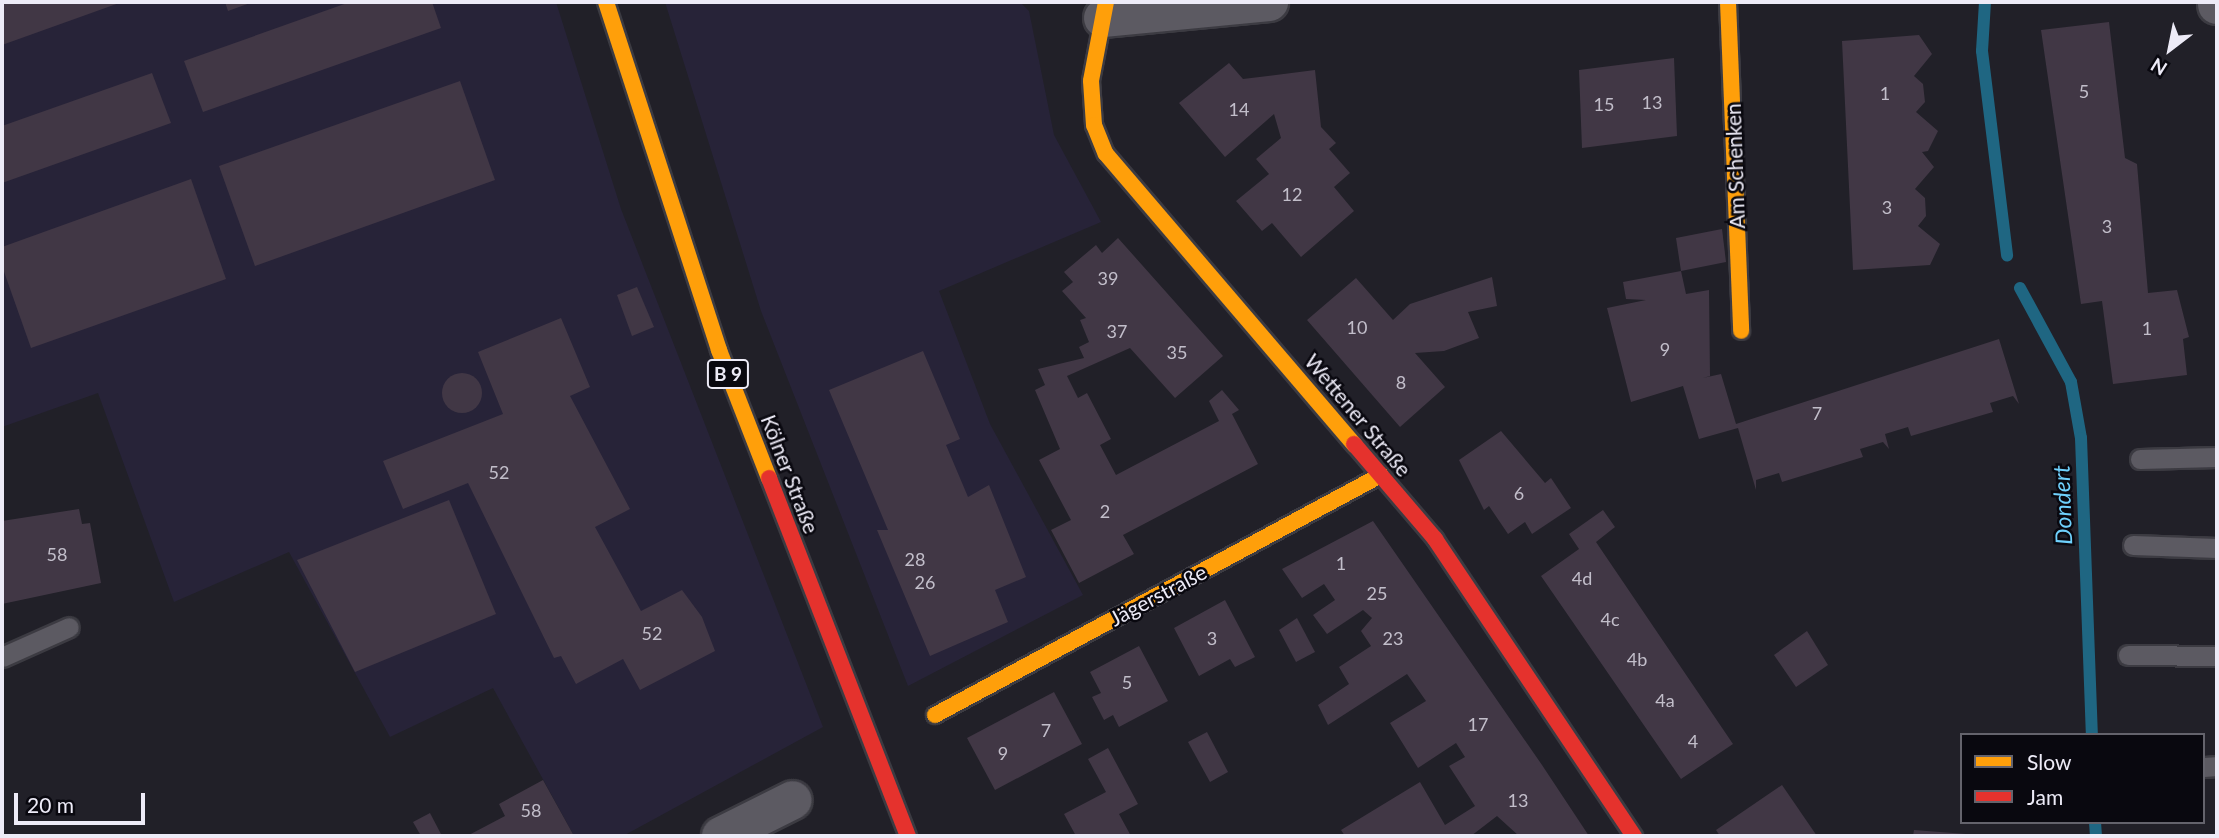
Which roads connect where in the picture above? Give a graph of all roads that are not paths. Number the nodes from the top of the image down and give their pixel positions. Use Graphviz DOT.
graph roads {
  1 [pos="606,2"];
  2 [pos="1269,2"];
  3 [pos="1728,2"];
  4 [pos="1105,10"];
  5 [pos="1741,331"];
  6 [pos="2217,457"];
  7 [pos="2140,459"];
  8 [pos="1381,475"];
  9 [pos="2133,545"];
  10 [pos="2217,548"];
  11 [pos="69,628"];
  12 [pos="2128,656"];
  13 [pos="2217,656"];
  14 [pos="2,657"];
  15 [pos="935,715"];
  16 [pos="793,800"];
  17 [pos="721,836"];
  18 [pos="908,836"];
  19 [pos="1634,836"];
  1 -- 18 [label="street, Kölner Straße / B 9"];
  2 -- 4 [label="street"];
  3 -- 5 [label="street, Am Schenken"];
  4 -- 8 [label="street, Wettener Straße"];
  6 -- 7 [label="lane"];
  8 -- 15 [label="street, Jägerstraße"];
  8 -- 19 [label="street, Wettener Straße"];
  9 -- 10 [label="lane"];
  11 -- 14 [label="lane"];
  12 -- 13 [label="lane"];
  16 -- 17 [label="street"];
}
